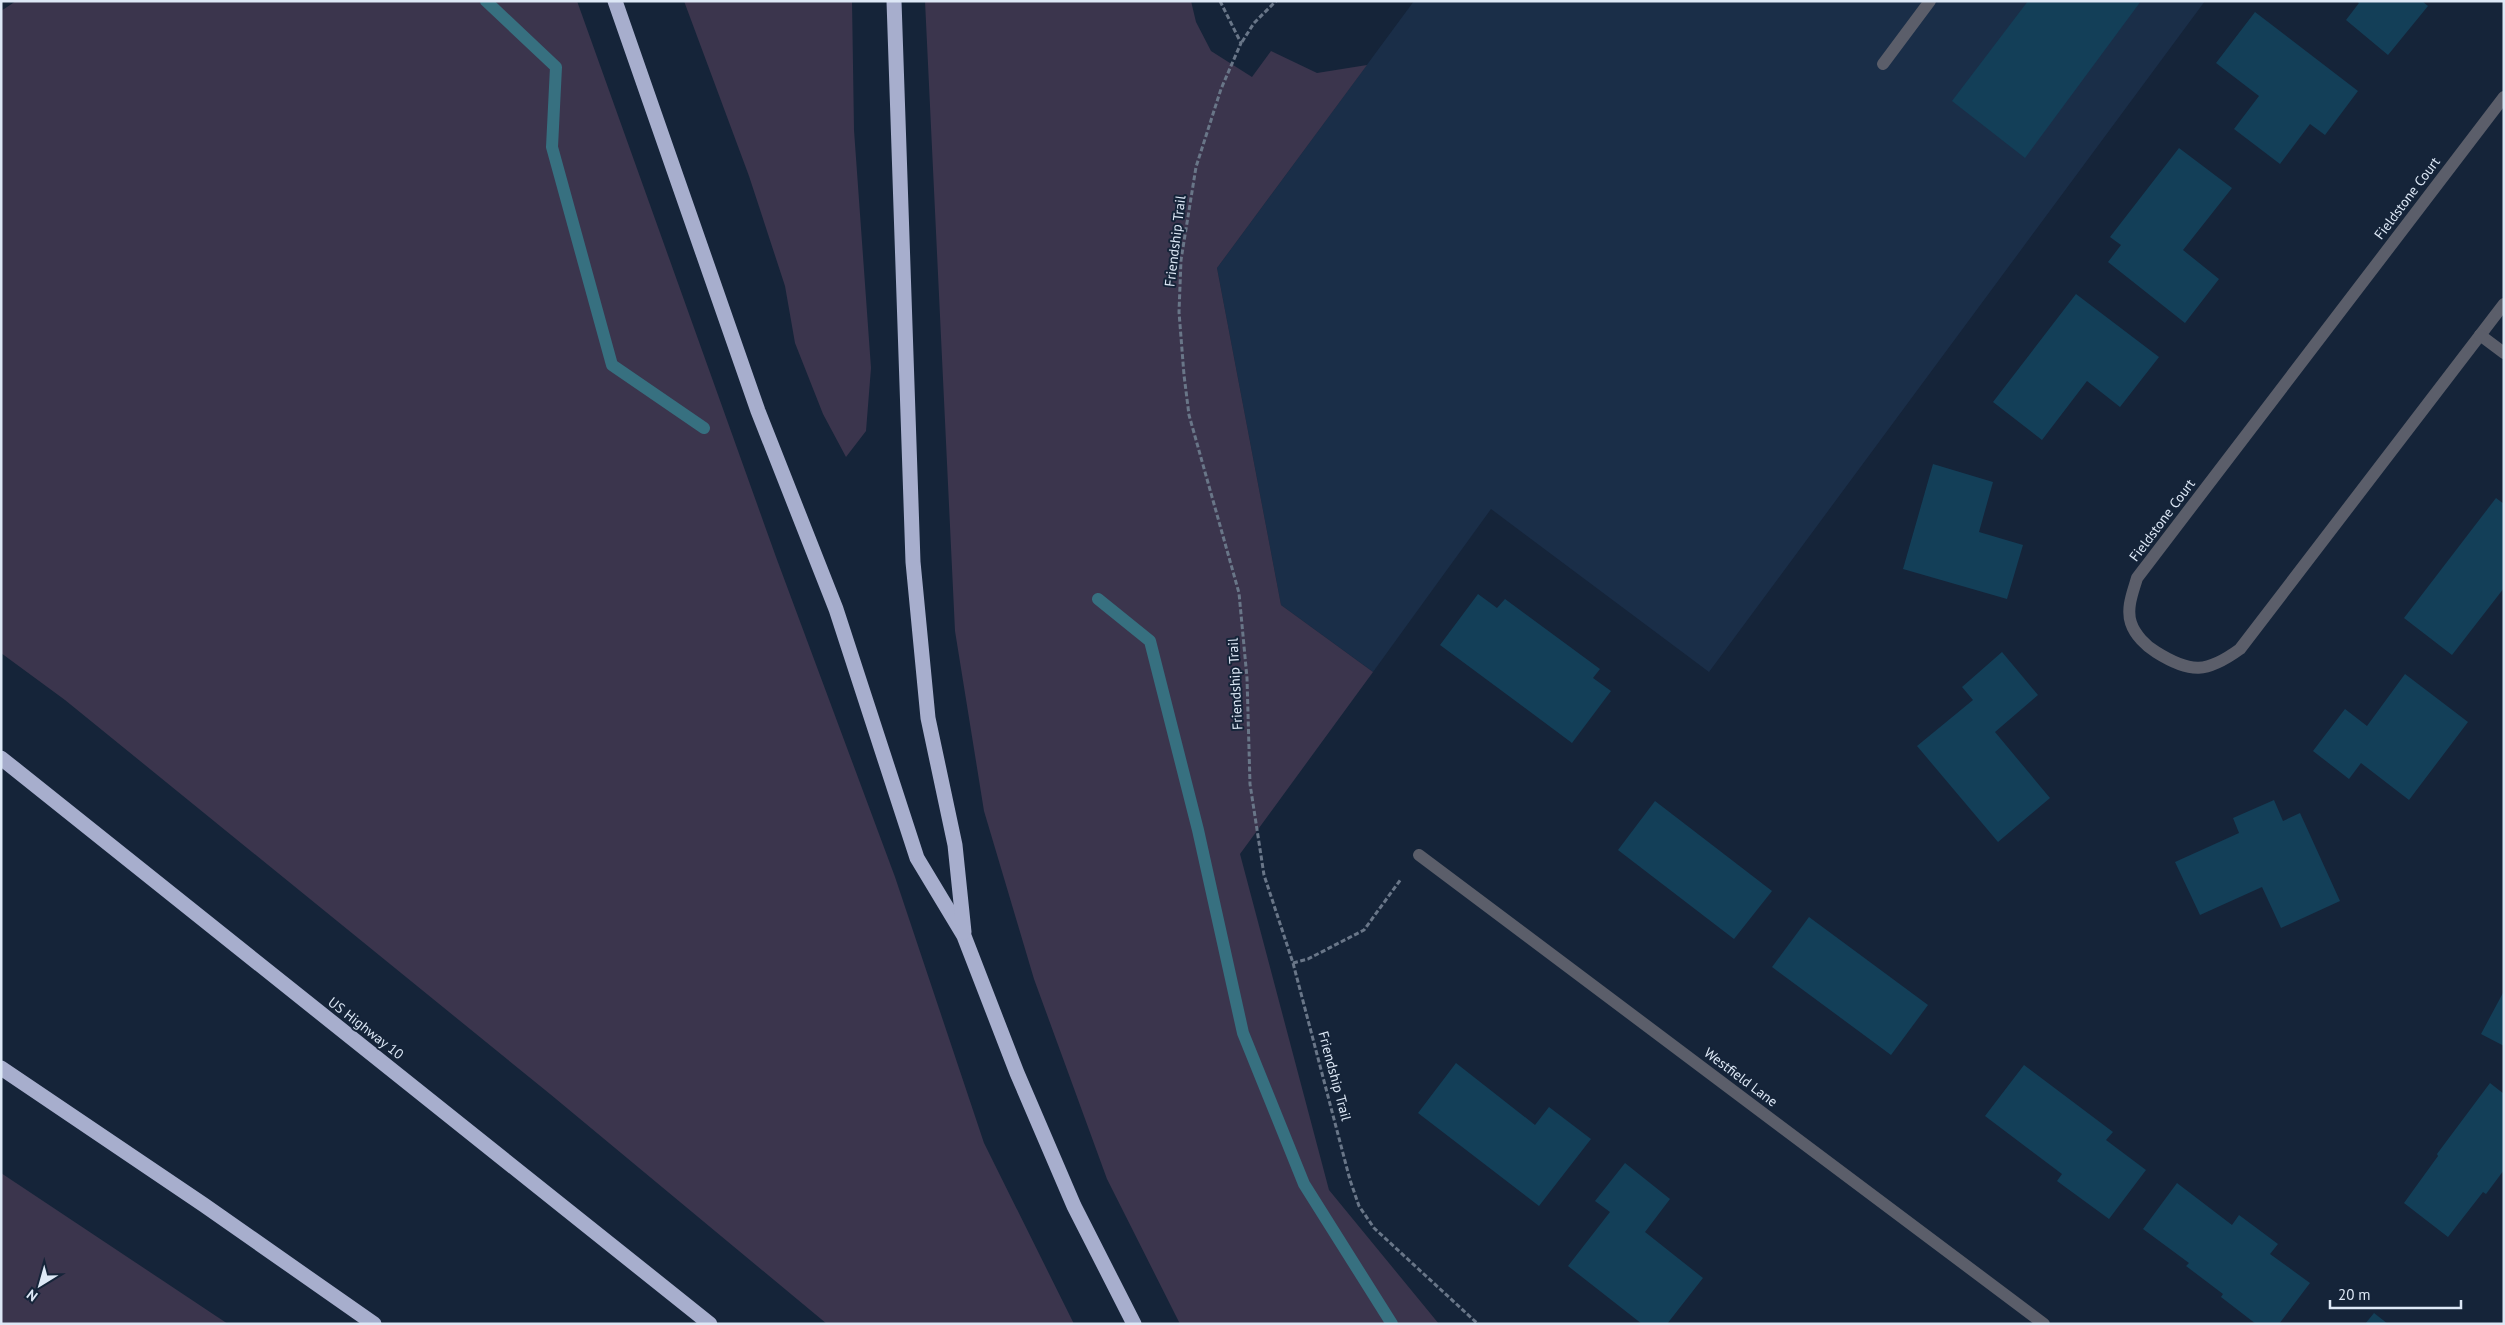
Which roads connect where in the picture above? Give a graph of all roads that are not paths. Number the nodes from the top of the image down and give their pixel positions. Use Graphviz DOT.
graph roads {
  1 [pos="615,1"];
  2 [pos="894,1"];
  3 [pos="1930,1"];
  4 [pos="1883,64"];
  5 [pos="2504,97"];
  6 [pos="2504,304"];
  7 [pos="2480,335"];
  8 [pos="2504,353"];
  9 [pos="1,758"];
  10 [pos="1419,855"];
  11 [pos="964,936"];
  12 [pos="1,1068"];
  13 [pos="374,1324"];
  14 [pos="710,1324"];
  15 [pos="1134,1324"];
  16 [pos="2044,1324"];
  1 -- 11 [label="highway"];
  2 -- 11 [label="highway"];
  3 -- 4 [label="street"];
  5 -- 7 [label="street, Fieldstone Court"];
  6 -- 7 [label="street, Fieldstone Court"];
  7 -- 8 [label="street"];
  9 -- 14 [label="highway, US Highway 10"];
  10 -- 16 [label="street, Westfield Lane"];
  11 -- 15 [label="highway"];
  12 -- 13 [label="highway"];
}
